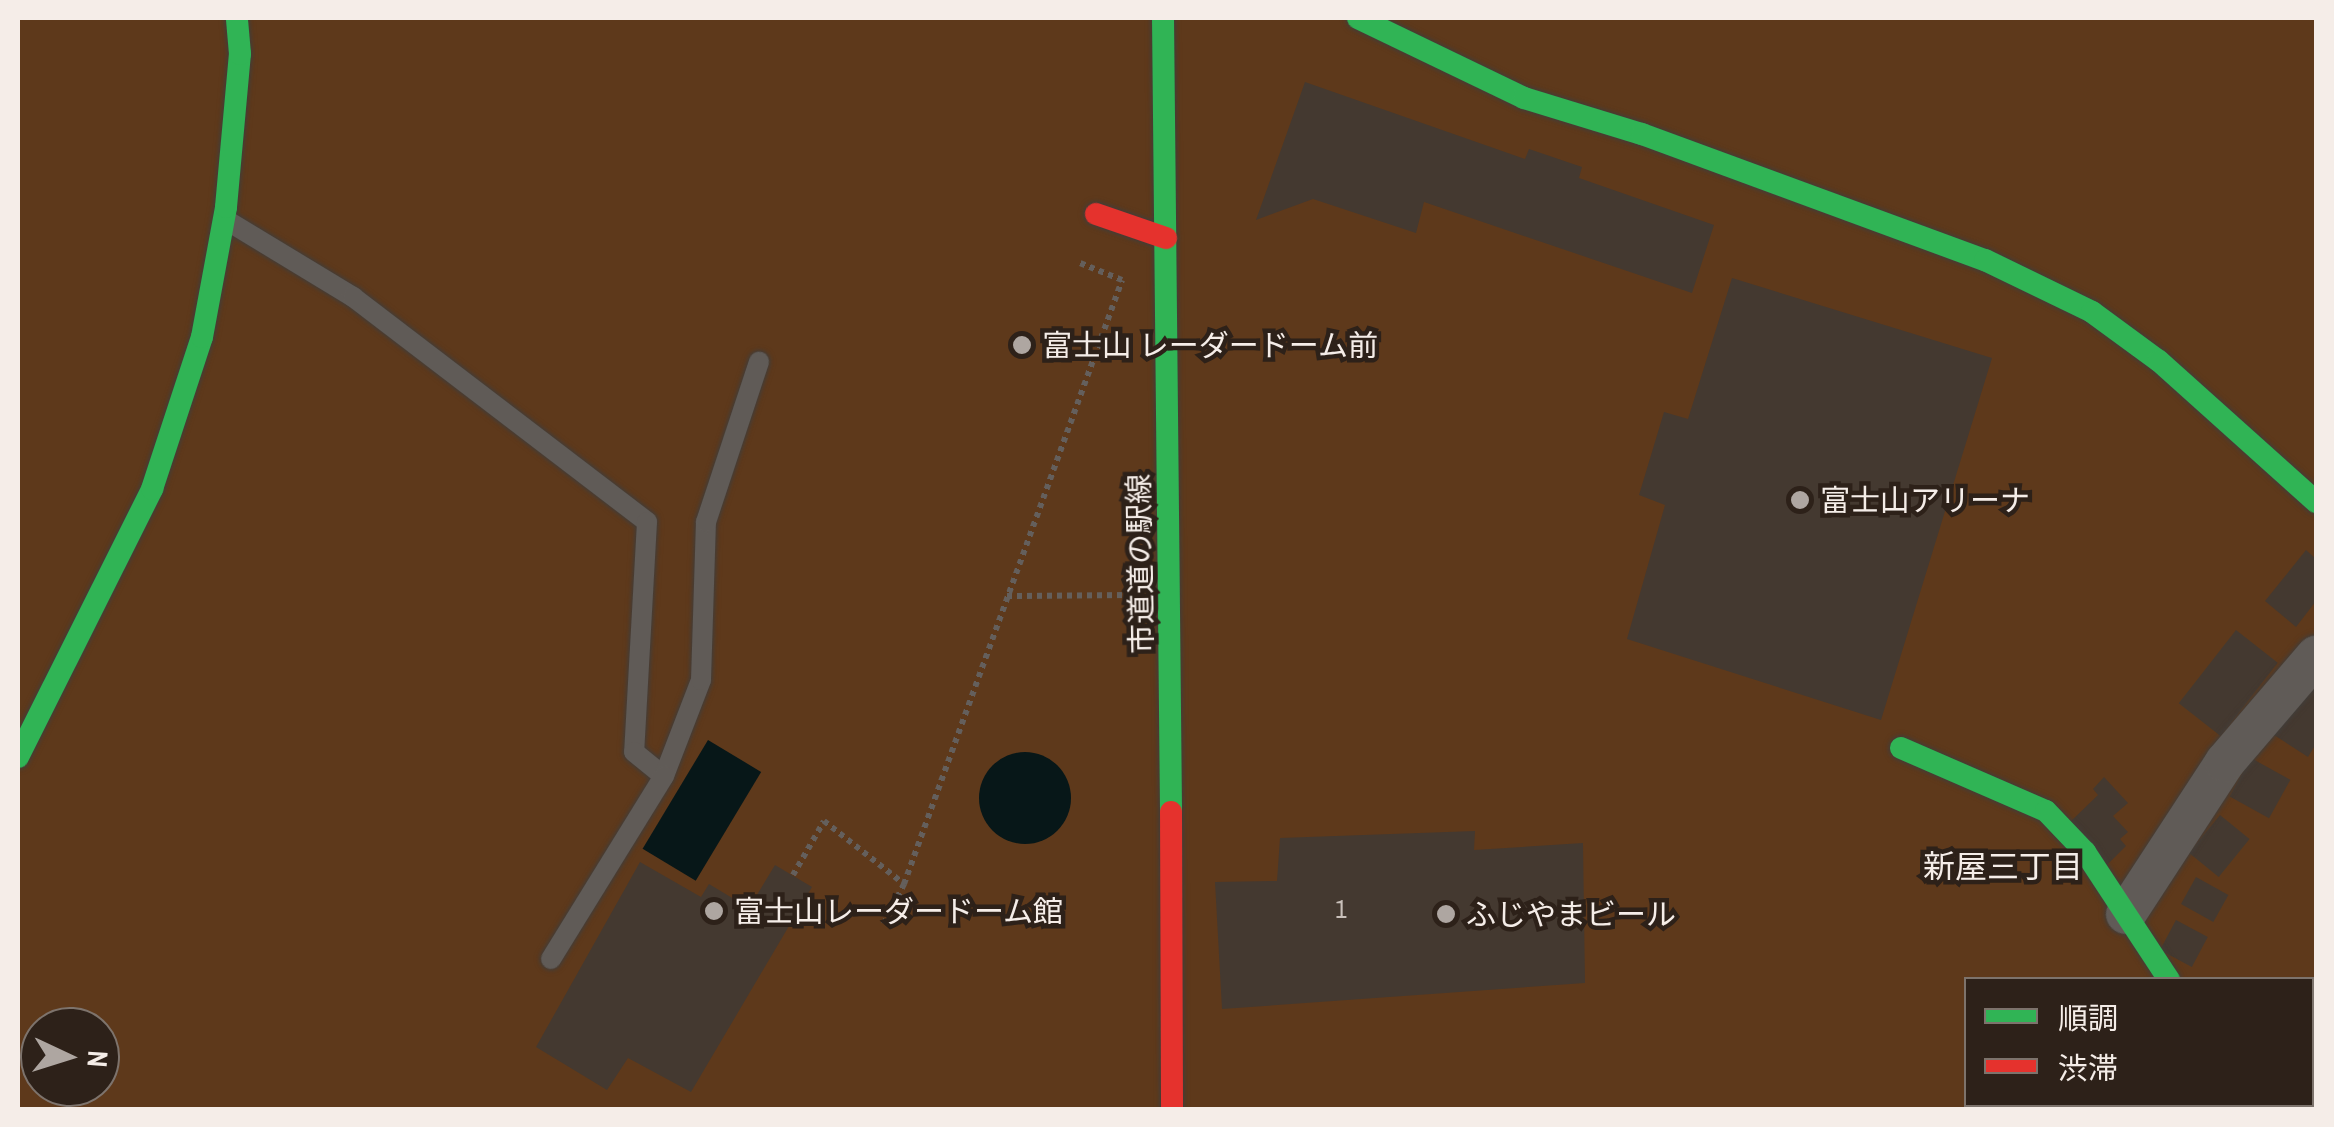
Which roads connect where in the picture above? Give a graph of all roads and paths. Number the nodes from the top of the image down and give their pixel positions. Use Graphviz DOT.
graph roads {
  1 [pos="237,18"];
  2 [pos="1163,18"];
  3 [pos="1358,18"];
  4 [pos="1096,214"];
  5 [pos="224,218"];
  6 [pos="1166,238"];
  7 [pos="1080,263"];
  8 [pos="759,362"];
  9 [pos="2316,502"];
  10 [pos="1007,596"];
  11 [pos="1080,597"];
  12 [pos="2316,656"];
  13 [pos="1901,748"];
  14 [pos="18,757"];
  15 [pos="664,776"];
  16 [pos="793,876"];
  17 [pos="904,884"];
  18 [pos="2126,914"];
  19 [pos="884,924"];
  20 [pos="551,959"];
  21 [pos="2168,977"];
  22 [pos="1172,1110"];
  1 -- 5 [label="street"];
  2 -- 6 [label="street, 市道道の駅線"];
  3 -- 9 [label="street"];
  4 -- 6 [label="street"];
  5 -- 14 [label="street"];
  5 -- 15 [label="lane"];
  6 -- 22 [label="street, 市道道の駅線"];
  7 -- 10 [label="path"];
  8 -- 15 [label="lane"];
  10 -- 11 [label="path"];
  10 -- 17 [label="path"];
  12 -- 18 [label="street"];
  13 -- 18 [label="street"];
  15 -- 20 [label="lane"];
  16 -- 17 [label="path"];
  17 -- 19 [label="path"];
  18 -- 21 [label="street"];
}
